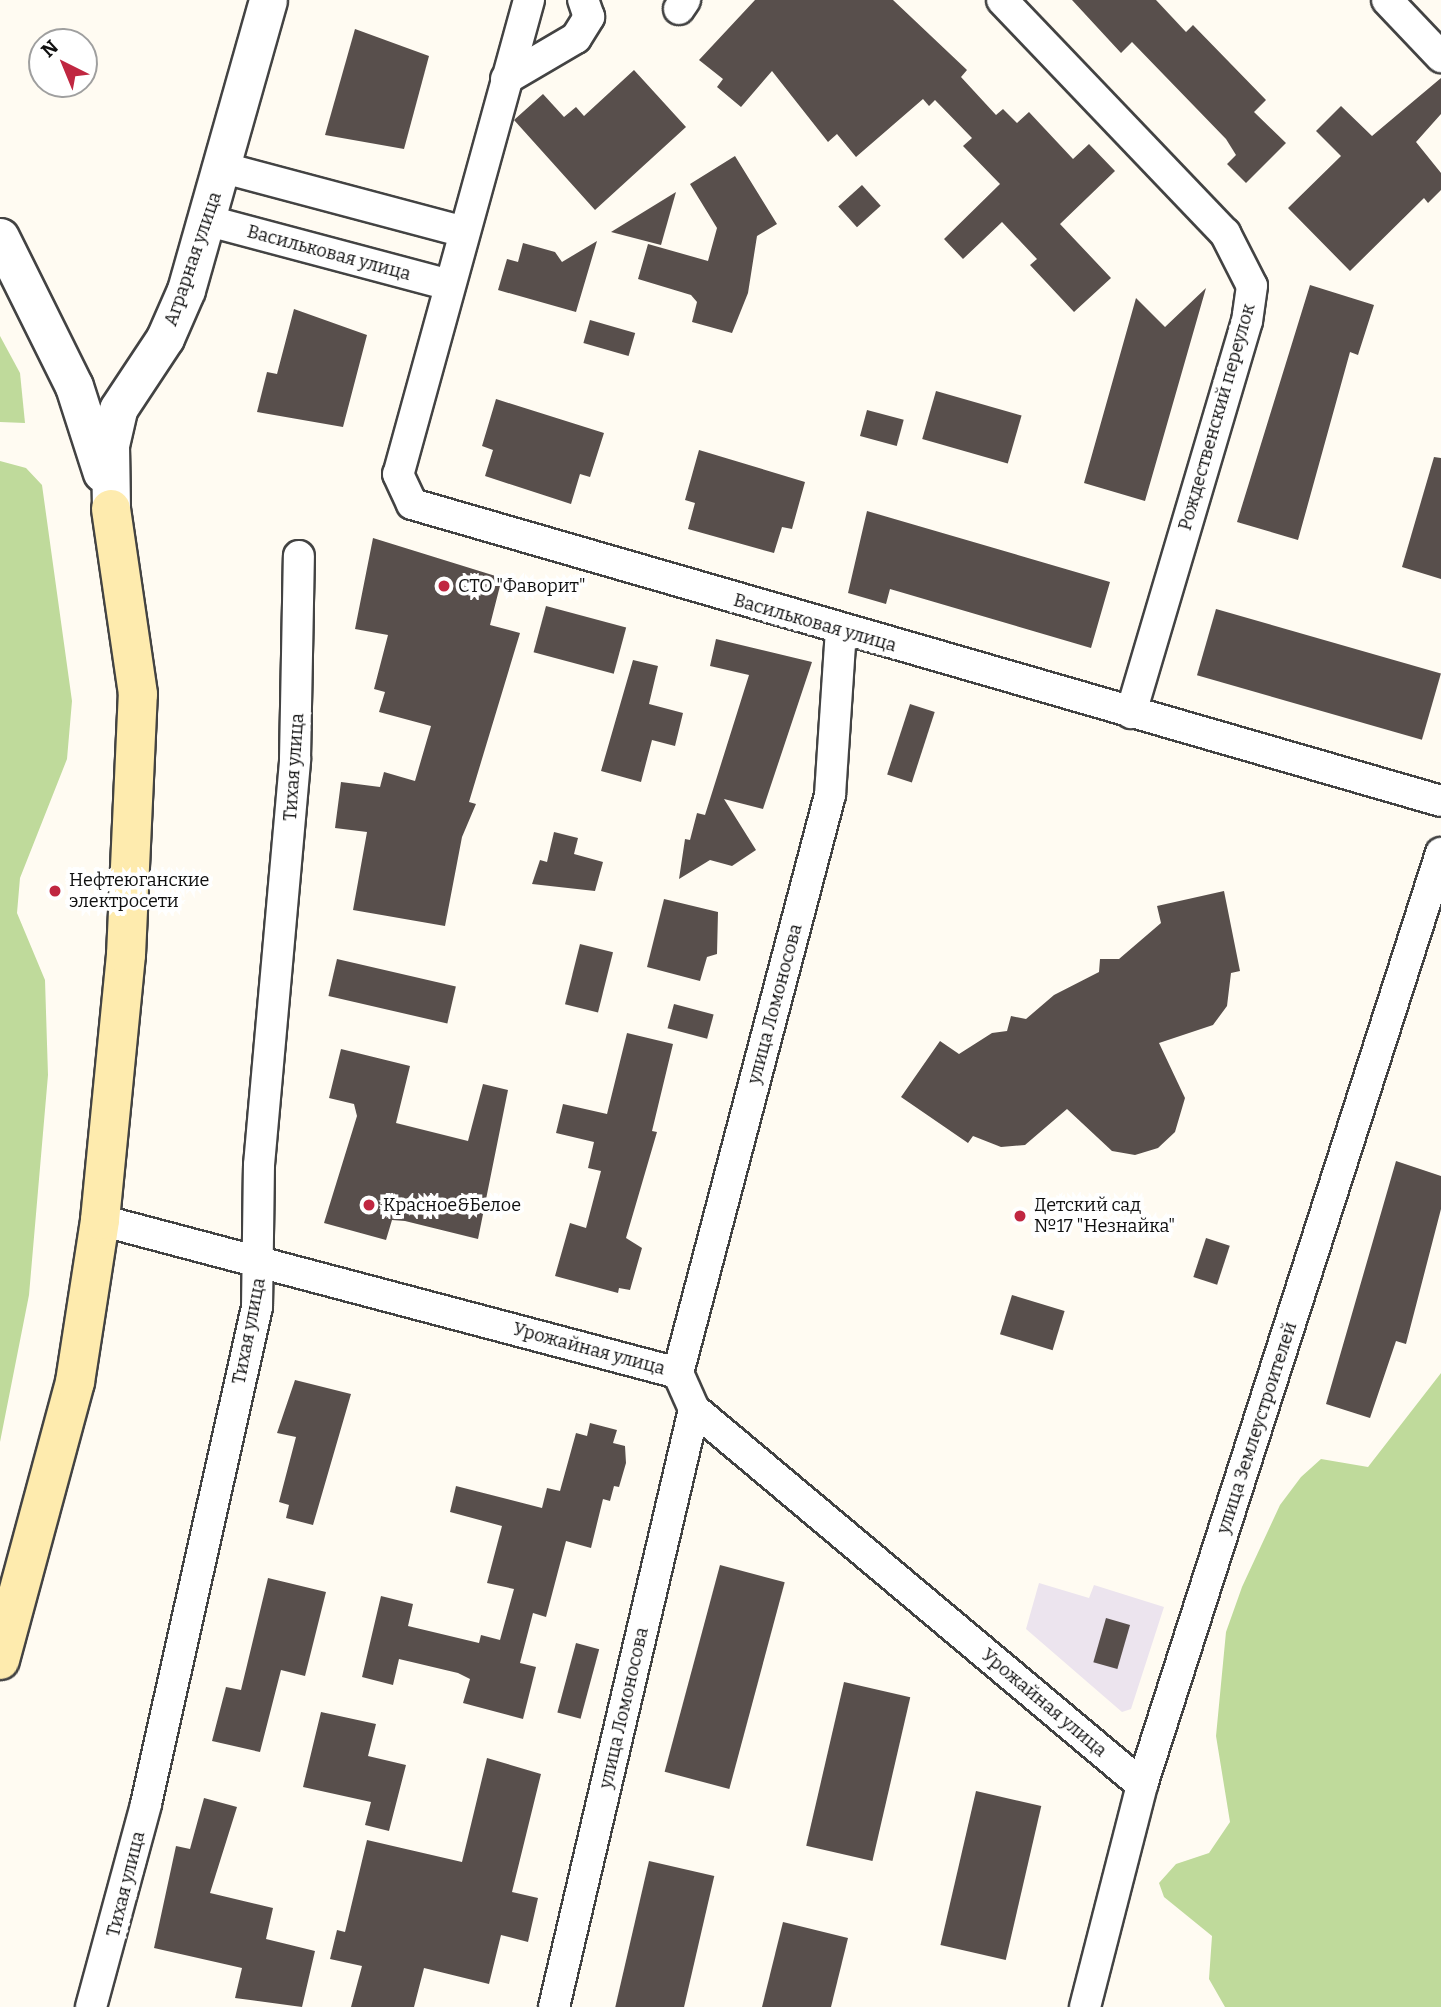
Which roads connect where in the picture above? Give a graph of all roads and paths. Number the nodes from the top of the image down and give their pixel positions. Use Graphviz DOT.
graph roads {
  1 [pos="268,0"];
  2 [pos="583,0"];
  3 [pos="1002,0"];
  4 [pos="1387,0"];
  5 [pos="528,1"];
  6 [pos="1441,57"];
  7 [pos="506,79"];
  8 [pos="224,168"];
  9 [pos="209,221"];
  10 [pos="464,232"];
  11 [pos="0,237"];
  12 [pos="450,285"];
  13 [pos="165,338"];
  14 [pos="57,350"];
  15 [pos="110,509"];
  16 [pos="299,556"];
  17 [pos="841,630"];
  18 [pos="1131,713"];
  19 [pos="1441,801"];
  20 [pos="1441,853"];
  21 [pos="100,1220"];
  22 [pos="262,1262"];
  23 [pos="678,1373"];
  24 [pos="694,1409"];
  25 [pos="0,1660"];
  26 [pos="1142,1785"];
  27 [pos="91,2007"];
  28 [pos="554,2007"];
  29 [pos="1085,2007"];
  1 -- 8 [label="street, Аграрная улица"];
  2 -- 7 [label="street"];
  3 -- 18 [label="street, Рождественский переулок"];
  4 -- 6 [label="street"];
  5 -- 7 [label="street, Васильковая улица"];
  7 -- 10 [label="street, Васильковая улица"];
  8 -- 9 [label="street, Аграрная улица"];
  8 -- 10 [label="street"];
  9 -- 12 [label="street, Васильковая улица"];
  9 -- 13 [label="street, Аграрная улица"];
  10 -- 12 [label="street, Васильковая улица"];
  11 -- 14 [label="street"];
  12 -- 17 [label="street, Васильковая улица"];
  13 -- 14 [label="street"];
  13 -- 15 [label="street, Аграрная улица"];
  14 -- 15 [label="street"];
  15 -- 21 [label="main road"];
  16 -- 22 [label="street, Тихая улица"];
  17 -- 18 [label="street, Васильковая улица"];
  17 -- 23 [label="street, улица Ломоносова"];
  18 -- 19 [label="street, Васильковая улица"];
  20 -- 26 [label="street, улица Землеустроителей"];
  21 -- 22 [label="street, Урожайная улица"];
  21 -- 25 [label="main road"];
  22 -- 23 [label="street, Урожайная улица"];
  22 -- 27 [label="street, Тихая улица"];
  23 -- 24 [label="street, Урожайная улица"];
  24 -- 26 [label="street, Урожайная улица"];
  24 -- 28 [label="street, улица Ломоносова"];
  26 -- 29 [label="street, улица Землеустроителей"];
}
